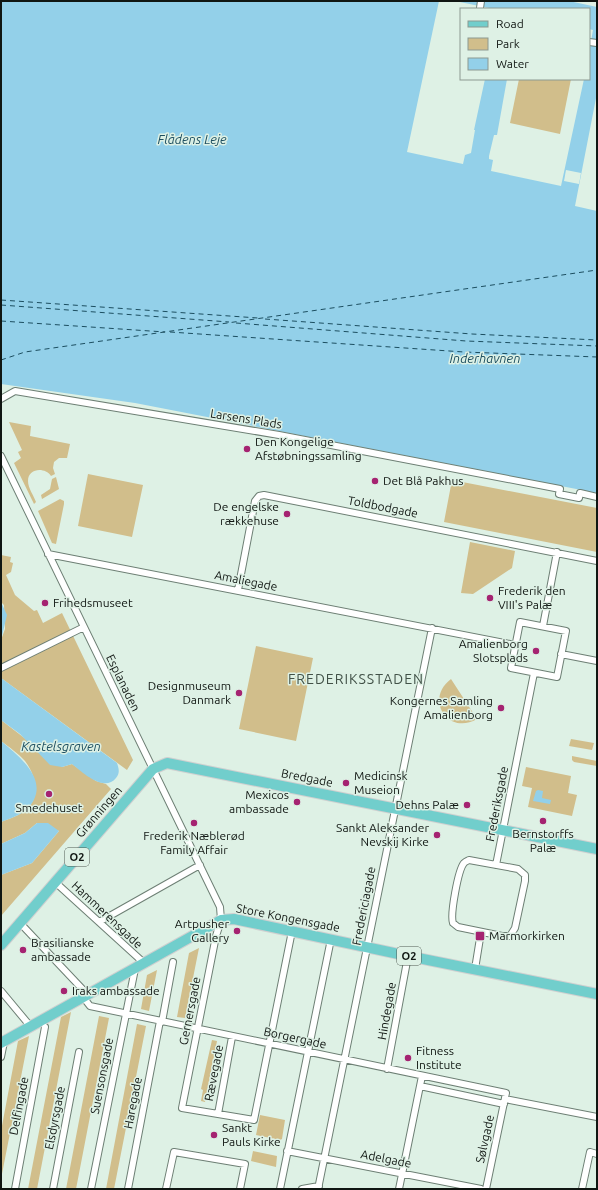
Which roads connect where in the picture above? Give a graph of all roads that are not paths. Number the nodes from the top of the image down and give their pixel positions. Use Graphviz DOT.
graph roads {
  1 [pos="1,399"];
  2 [pos="1,456"];
  3 [pos="597,497"];
  4 [pos="557,552"];
  5 [pos="48,554"];
  6 [pos="597,561"];
  7 [pos="238,590"];
  8 [pos="543,626"];
  9 [pos="84,627"];
  10 [pos="432,628"];
  11 [pos="515,644"];
  12 [pos="561,654"];
  13 [pos="597,661"];
  14 [pos="1,668"];
  15 [pos="534,673"];
  16 [pos="153,769"];
  17 [pos="395,809"];
  18 [pos="503,830"];
  19 [pos="597,849"];
  20 [pos="200,865"];
  21 [pos="496,865"];
  22 [pos="55,882"];
  23 [pos="222,920"];
  24 [pos="99,922"];
  25 [pos="20,923"];
  26 [pos="292,931"];
  27 [pos="482,932"];
  28 [pos="330,939"];
  29 [pos="1,945"];
  30 [pos="367,947"];
  31 [pos="408,956"];
  32 [pos="173,962"];
  33 [pos="139,966"];
  34 [pos="475,969"];
  35 [pos="1,991"];
  36 [pos="597,994"];
  37 [pos="86,996"];
  38 [pos="125,1014"];
  39 [pos="161,1022"];
  40 [pos="31,1027"];
  41 [pos="45,1027"];
  42 [pos="197,1030"];
  43 [pos="232,1037"];
  44 [pos="2,1042"];
  45 [pos="270,1044"];
  46 [pos="79,1052"];
  47 [pos="308,1052"];
  48 [pos="1,1057"];
  49 [pos="344,1060"];
  50 [pos="387,1069"];
  51 [pos="422,1076"];
  52 [pos="420,1086"];
  53 [pos="505,1098"];
  54 [pos="218,1114"];
  55 [pos="597,1117"];
  56 [pos="287,1151"];
  57 [pos="597,1154"];
  58 [pos="324,1158"];
  59 [pos="402,1173"];
  60 [pos="318,1188"];
  61 [pos="15,1189"];
  62 [pos="53,1189"];
  63 [pos="91,1189"];
  64 [pos="128,1189"];
  65 [pos="166,1189"];
  66 [pos="240,1189"];
  67 [pos="280,1189"];
  68 [pos="302,1189"];
  69 [pos="399,1189"];
  70 [pos="480,1189"];
  71 [pos="486,1189"];
  72 [pos="582,1189"];
  1 -- 3 [label="street, Larsens Plads"];
  2 -- 5 [label="street, Esplanaden"];
  4 -- 6 [label="street, Toldbodgade"];
  4 -- 7 [label="street, Toldbodgade"];
  4 -- 8 [label="street"];
  5 -- 7 [label="street, Amaliegade"];
  5 -- 9 [label="street, Esplanaden"];
  7 -- 10 [label="street, Amaliegade"];
  8 -- 11 [label="street"];
  8 -- 12 [label="street"];
  9 -- 14 [label="street"];
  9 -- 16 [label="street, Esplanaden"];
  10 -- 11 [label="street, Amaliegade"];
  10 -- 17 [label="street, Fredericiagade"];
  11 -- 15 [label="street"];
  12 -- 13 [label="street"];
  12 -- 15 [label="street"];
  15 -- 18 [label="street, Frederiksgade"];
  16 -- 17 [label="main road, Bredgade"];
  16 -- 20 [label="street, Esplanaden"];
  16 -- 22 [label="main road, Grønningen / O2"];
  17 -- 18 [label="main road, Bredgade"];
  17 -- 30 [label="street, Fredericiagade"];
  18 -- 19 [label="main road, Bredgade"];
  18 -- 21 [label="street, Frederiksgade"];
  20 -- 23 [label="street, Esplanaden"];
  20 -- 24 [label="street"];
  21 -- 27 [label="street"];
  21 -- 27 [label="street"];
  22 -- 24 [label="street, Hammerensgade"];
  22 -- 25 [label="main road, Grønningen / O2"];
  23 -- 26 [label="main road, Store Kongensgade / O2"];
  23 -- 33 [label="main road, Store Kongensgade / O2"];
  23 -- 42 [label="street, Gernersgade"];
  24 -- 33 [label="street, Hammerensgade"];
  25 -- 29 [label="main road, Grønningen / O2"];
  25 -- 37 [label="street, Borgergade"];
  26 -- 28 [label="main road, Store Kongensgade / O2"];
  26 -- 45 [label="street"];
  27 -- 34 [label="street"];
  28 -- 30 [label="main road, Store Kongensgade / O2"];
  28 -- 47 [label="street"];
  30 -- 31 [label="main road, Store Kongensgade / O2"];
  30 -- 49 [label="street, Fredericiagade"];
  31 -- 34 [label="main road, Store Kongensgade / O2"];
  31 -- 50 [label="street, Hindegade"];
  32 -- 39 [label="street, Haregade"];
  33 -- 37 [label="main road, Store Kongensgade / O2"];
  33 -- 38 [label="street, Suensonsgade"];
  34 -- 36 [label="main road, Store Kongensgade / O2"];
  35 -- 40 [label="street"];
  37 -- 38 [label="street, Borgergade"];
  37 -- 40 [label="main road, Store Kongensgade / O2"];
  38 -- 39 [label="street, Borgergade"];
  38 -- 63 [label="street, Suensonsgade"];
  39 -- 42 [label="street, Borgergade"];
  39 -- 64 [label="street, Haregade"];
  40 -- 44 [label="main road, Store Kongensgade / O2"];
  41 -- 61 [label="street, Delfingade"];
  42 -- 43 [label="street, Borgergade"];
  42 -- 54 [label="street, Gernersgade"];
  43 -- 45 [label="street, Borgergade"];
  43 -- 54 [label="street, Rævegade"];
  44 -- 48 [label="street"];
  45 -- 47 [label="street, Borgergade"];
  45 -- 54 [label="street"];
  46 -- 62 [label="street, Elsdyrsgade"];
  47 -- 49 [label="street, Borgergade"];
  47 -- 56 [label="street"];
  49 -- 50 [label="street, Borgergade"];
  49 -- 58 [label="street, Fredericiagade"];
  50 -- 51 [label="street, Borgergade"];
  51 -- 52 [label="street"];
  51 -- 53 [label="street, Borgergade"];
  52 -- 53 [label="street, Borgergade"];
  52 -- 59 [label="street"];
  53 -- 55 [label="street, Borgergade"];
  53 -- 71 [label="street, Sølvgade"];
  56 -- 58 [label="street, Adelgade"];
  56 -- 67 [label="street"];
  57 -- 72 [label="street"];
  58 -- 59 [label="street, Adelgade"];
  58 -- 60 [label="street, Fredericiagade"];
  59 -- 69 [label="street"];
  59 -- 70 [label="street, Adelgade"];
  60 -- 68 [label="street"];
  65 -- 66 [label="street"];
}
